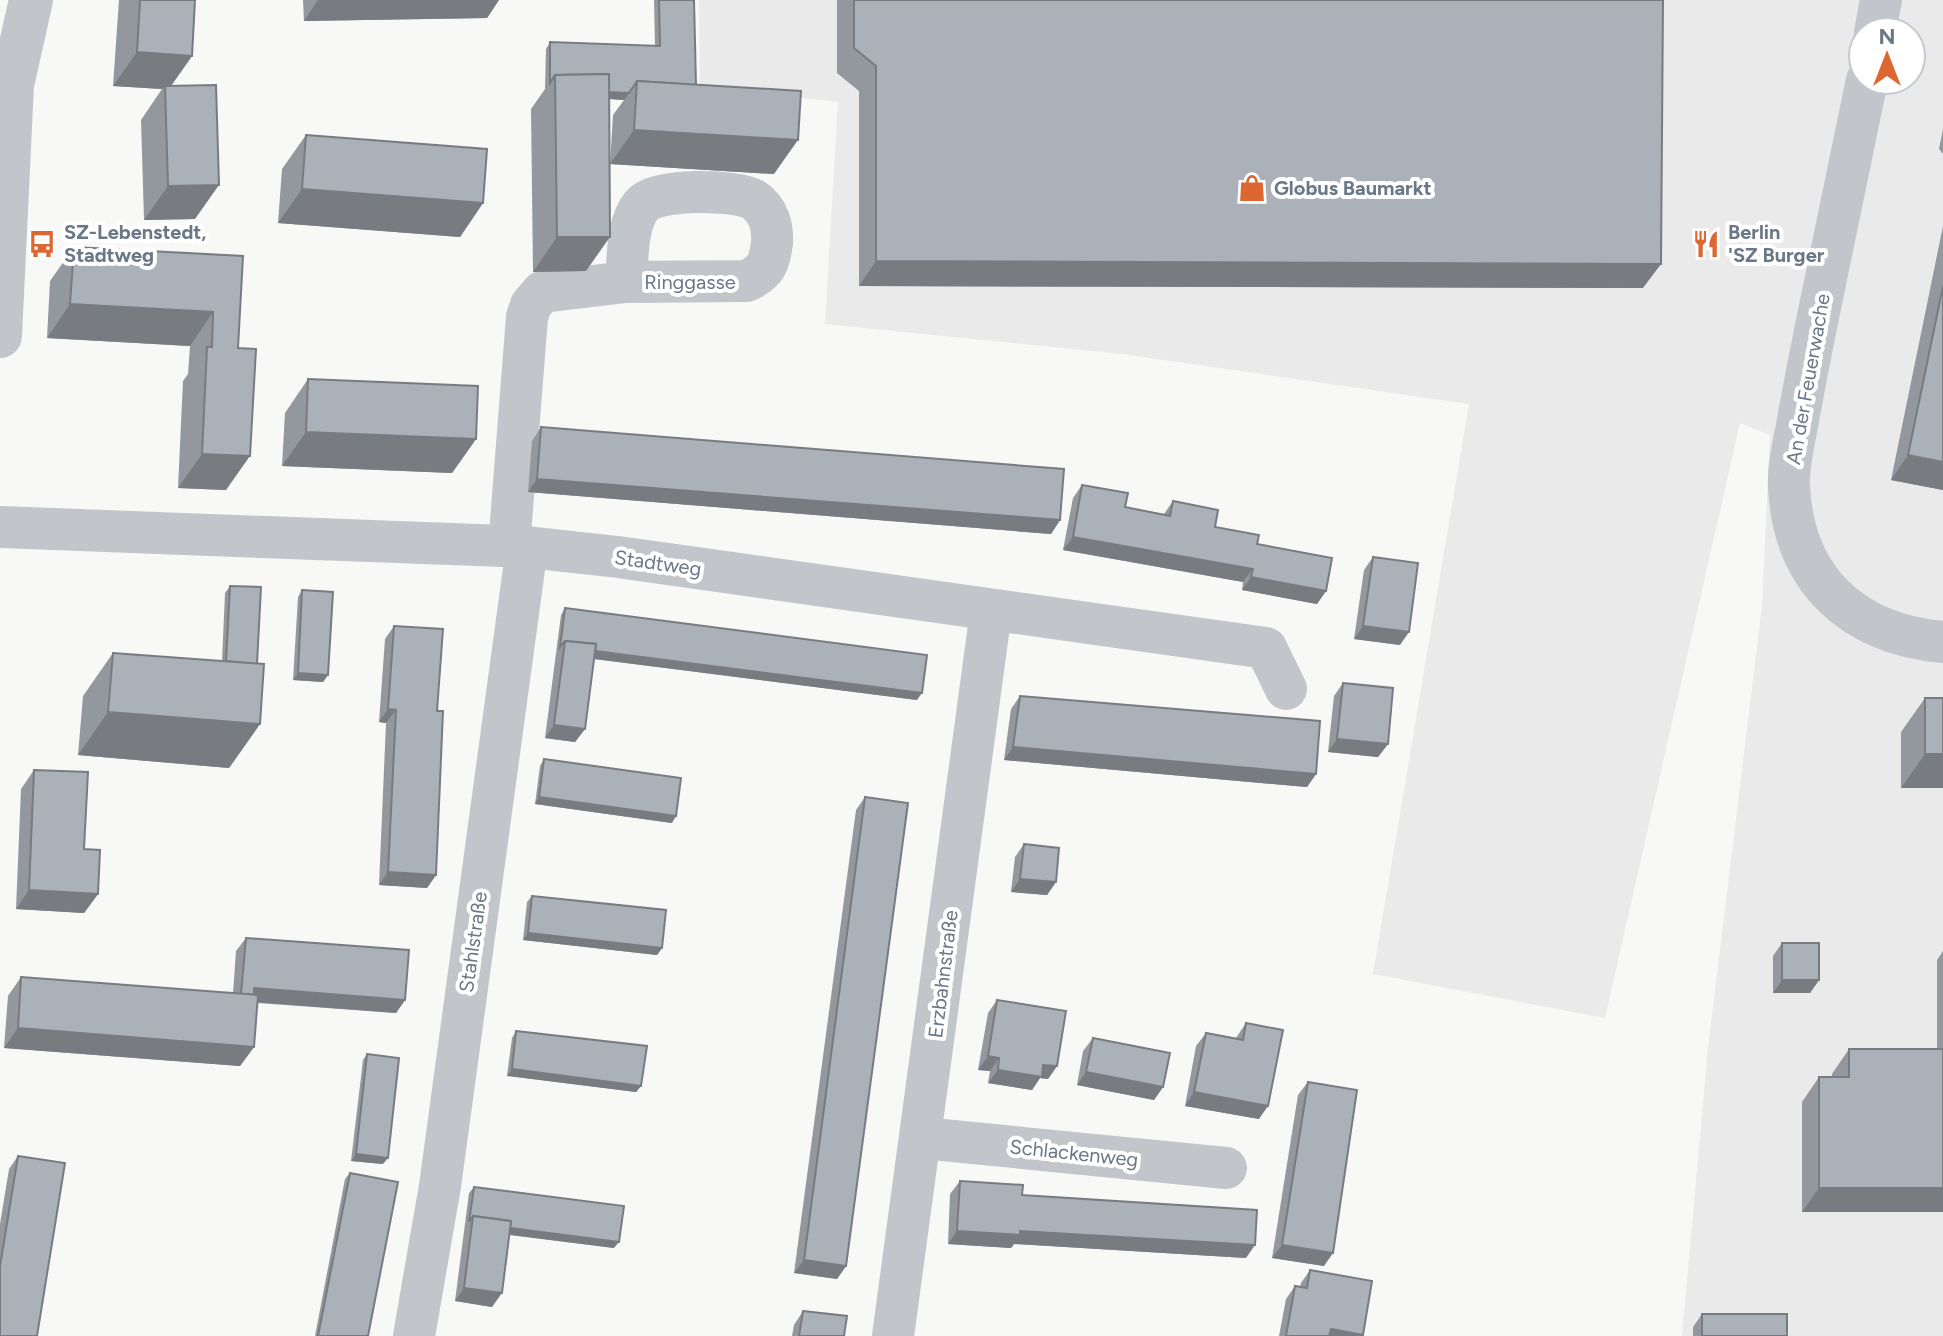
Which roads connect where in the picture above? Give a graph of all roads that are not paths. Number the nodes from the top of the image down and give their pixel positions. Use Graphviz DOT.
graph roads {
  1 [pos="31,0"];
  2 [pos="0,25"];
  3 [pos="12,85"];
  4 [pos="1864,96"];
  5 [pos="626,282"];
  6 [pos="0,336"];
  7 [pos="0,527"];
  8 [pos="518,547"];
  9 [pos="991,611"];
  10 [pos="1943,642"];
  11 [pos="1286,689"];
  12 [pos="922,1138"];
  13 [pos="1226,1168"];
  14 [pos="414,1336"];
  15 [pos="893,1336"];
  1 -- 3 [label="street"];
  2 -- 3 [label="street"];
  3 -- 6 [label="street"];
  4 -- 10 [label="street, An der Feuerwache"];
  5 -- 8 [label="street, Ringgasse"];
  7 -- 8 [label="street, Stadtweg"];
  8 -- 9 [label="street, Stadtweg"];
  8 -- 14 [label="street, Stahlstraße"];
  9 -- 11 [label="street, Stadtweg"];
  9 -- 12 [label="street, Erzbahnstraße"];
  12 -- 13 [label="street, Schlackenweg"];
  12 -- 15 [label="street, Erzbahnstraße"];
}
